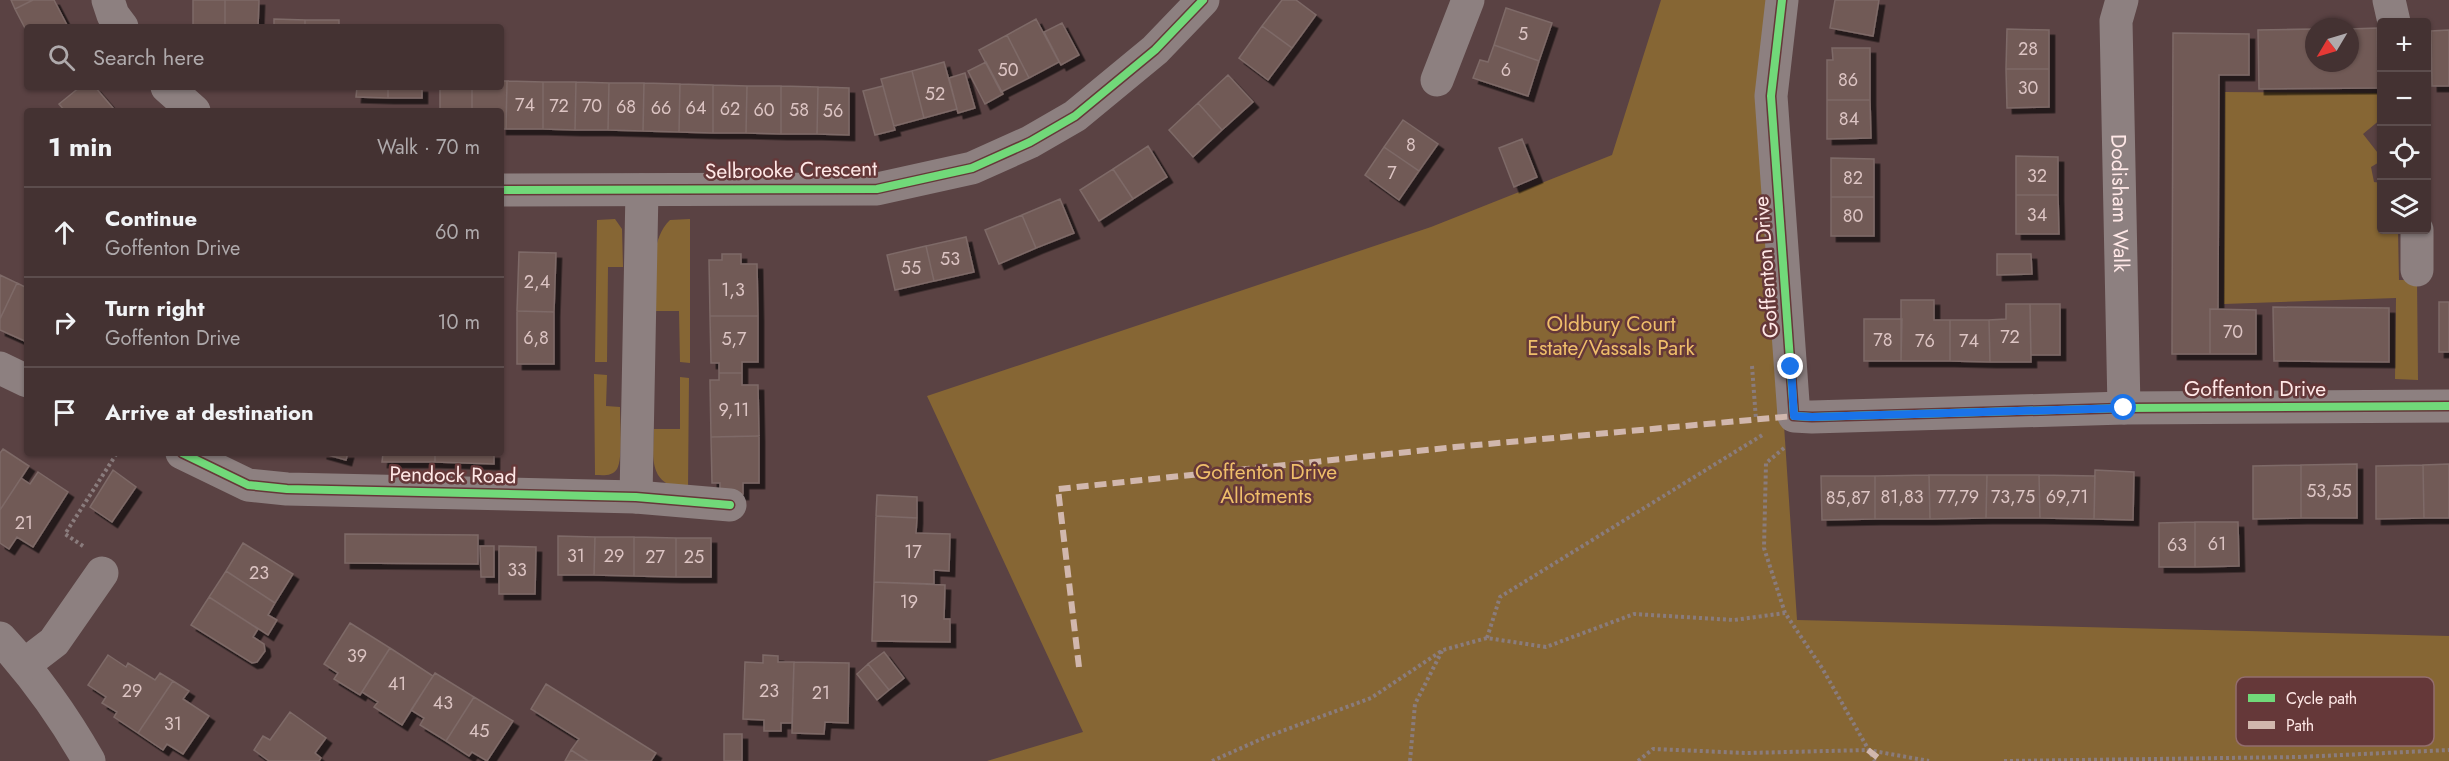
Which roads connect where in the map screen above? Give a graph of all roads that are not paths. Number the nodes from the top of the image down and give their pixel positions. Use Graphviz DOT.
graph roads {
  1 [pos="108,0"];
  2 [pos="1203,0"];
  3 [pos="1468,0"];
  4 [pos="1782,0"];
  5 [pos="2122,0"];
  6 [pos="2389,0"];
  7 [pos="2393,18"];
  8 [pos="120,24"];
  9 [pos="1437,80"];
  10 [pos="170,90"];
  11 [pos="191,108"];
  12 [pos="504,190"];
  13 [pos="642,190"];
  14 [pos="2417,234"];
  15 [pos="2418,270"];
  16 [pos="0,368"];
  17 [pos="24,380"];
  18 [pos="2449,406"];
  19 [pos="2124,408"];
  20 [pos="188,456"];
  21 [pos="636,497"];
  22 [pos="730,505"];
  23 [pos="102,573"];
  24 [pos="0,638"];
  25 [pos="24,665"];
  26 [pos="89,761"];
  1 -- 8 [label="street"];
  2 -- 13 [label="street, Selbrooke Crescent"];
  3 -- 9 [label="street"];
  4 -- 19 [label="street, Goffenton Drive"];
  5 -- 19 [label="street, Dodisham Walk"];
  6 -- 7 [label="street"];
  10 -- 11 [label="street"];
  12 -- 13 [label="street, Selbrooke Crescent"];
  13 -- 21 [label="street"];
  14 -- 15 [label="street"];
  16 -- 17 [label="street"];
  18 -- 19 [label="street, Goffenton Drive"];
  20 -- 21 [label="street, Pendock Road"];
  21 -- 22 [label="street, Pendock Road"];
  23 -- 25 [label="street"];
  24 -- 25 [label="street"];
  25 -- 26 [label="street"];
}
